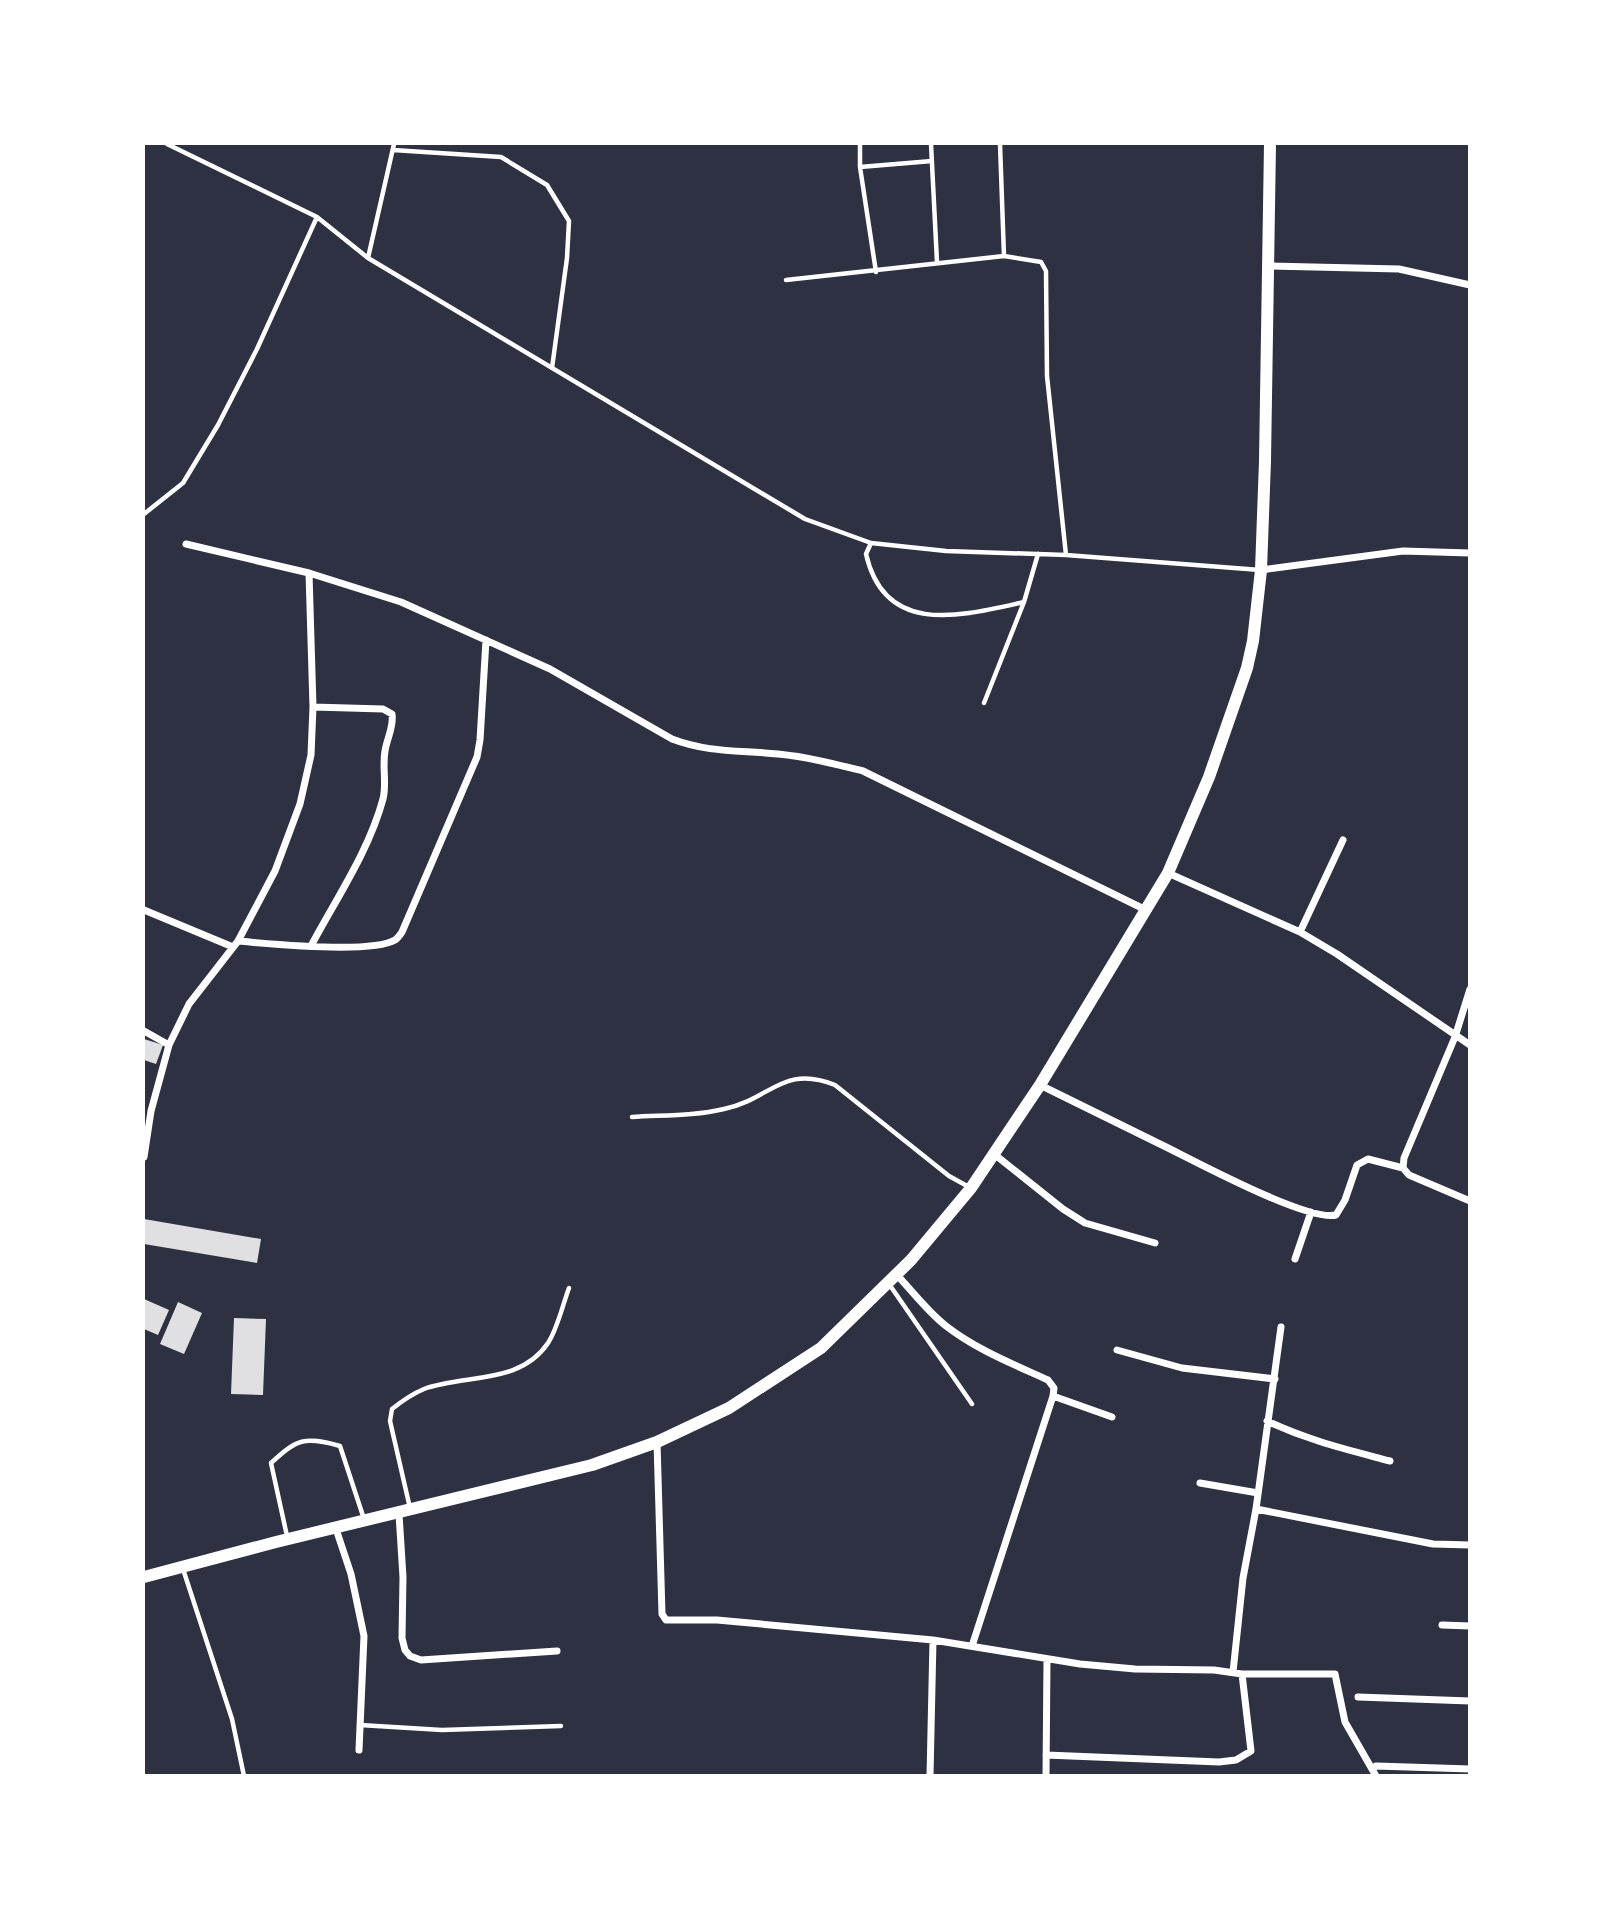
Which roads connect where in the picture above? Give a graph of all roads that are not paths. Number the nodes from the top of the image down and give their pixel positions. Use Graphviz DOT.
graph roads {
  1 [pos="167,144"];
  2 [pos="394,144"];
  3 [pos="860,144"];
  4 [pos="931,144"];
  5 [pos="1000,144"];
  6 [pos="1269,144"];
  7 [pos="393,150"];
  8 [pos="932,162"];
  9 [pos="860,167"];
  10 [pos="317,217"];
  11 [pos="1004,256"];
  12 [pos="368,258"];
  13 [pos="937,262"];
  14 [pos="1269,266"];
  15 [pos="876,272"];
  16 [pos="786,280"];
  17 [pos="1469,285"];
  18 [pos="552,368"];
  19 [pos="144,514"];
  20 [pos="871,543"];
  21 [pos="186,544"];
  22 [pos="1469,553"];
  23 [pos="1038,554"];
  24 [pos="1066,555"];
  25 [pos="1261,570"];
  26 [pos="309,573"];
  27 [pos="1024,602"];
  28 [pos="486,640"];
  29 [pos="984,703"];
  30 [pos="313,707"];
  31 [pos="1343,840"];
  32 [pos="1168,873"];
  33 [pos="144,910"];
  34 [pos="1146,910"];
  35 [pos="1300,932"];
  36 [pos="235,944"];
  37 [pos="311,946"];
  38 [pos="1469,989"];
  39 [pos="144,1031"];
  40 [pos="1455,1037"];
  41 [pos="169,1045"];
  42 [pos="1469,1045"];
  43 [pos="1040,1085"];
  44 [pos="632,1117"];
  45 [pos="994,1154"];
  46 [pos="144,1157"];
  47 [pos="1402,1168"];
  48 [pos="971,1188"];
  49 [pos="1469,1201"];
  50 [pos="1311,1212"];
  51 [pos="1155,1243"];
  52 [pos="1294,1259"];
  53 [pos="893,1279"];
  54 [pos="569,1288"];
  55 [pos="1281,1327"];
  56 [pos="1117,1350"];
  57 [pos="1275,1379"];
  58 [pos="1054,1396"];
  59 [pos="972,1405"];
  60 [pos="1112,1417"];
  61 [pos="1267,1421"];
  62 [pos="657,1442"];
  63 [pos="1390,1461"];
  64 [pos="1200,1483"];
  65 [pos="1258,1493"];
  66 [pos="1256,1509"];
  67 [pos="404,1512"];
  68 [pos="364,1520"];
  69 [pos="336,1529"];
  70 [pos="288,1539"];
  71 [pos="1469,1545"];
  72 [pos="182,1566"];
  73 [pos="144,1577"];
  74 [pos="1442,1625"];
  75 [pos="1469,1626"];
  76 [pos="933,1640"];
  77 [pos="972,1646"];
  78 [pos="556,1651"];
  79 [pos="1047,1660"];
  80 [pos="1233,1672"];
  81 [pos="1242,1674"];
  82 [pos="1358,1697"];
  83 [pos="1469,1701"];
  84 [pos="360,1725"];
  85 [pos="561,1726"];
  86 [pos="359,1750"];
  87 [pos="1046,1755"];
  88 [pos="1376,1766"];
  89 [pos="1469,1769"];
  90 [pos="244,1776"];
  91 [pos="930,1776"];
  92 [pos="1045,1776"];
  93 [pos="1376,1776"];
  1 -- 10 [label="lane"];
  2 -- 7 [label="lane"];
  3 -- 9 [label="lane"];
  4 -- 8 [label="lane"];
  5 -- 11 [label="lane"];
  6 -- 14 [label="main road"];
  7 -- 12 [label="lane"];
  7 -- 18 [label="lane"];
  8 -- 9 [label="lane"];
  8 -- 13 [label="lane"];
  9 -- 15 [label="lane"];
  10 -- 12 [label="lane"];
  10 -- 19 [label="lane"];
  11 -- 13 [label="lane"];
  11 -- 24 [label="lane"];
  12 -- 18 [label="lane"];
  13 -- 15 [label="lane"];
  14 -- 17 [label="street"];
  14 -- 25 [label="main road"];
  15 -- 16 [label="lane"];
  18 -- 20 [label="lane"];
  20 -- 23 [label="lane"];
  20 -- 27 [label="lane"];
  21 -- 26 [label="street"];
  22 -- 25 [label="street"];
  23 -- 24 [label="lane"];
  23 -- 27 [label="lane"];
  24 -- 25 [label="lane"];
  25 -- 32 [label="main road"];
  26 -- 28 [label="street"];
  26 -- 30 [label="street"];
  27 -- 29 [label="lane"];
  28 -- 34 [label="street"];
  28 -- 37 [label="street"];
  30 -- 36 [label="street"];
  30 -- 37 [label="street"];
  31 -- 35 [label="street"];
  32 -- 34 [label="main road"];
  32 -- 35 [label="street"];
  33 -- 36 [label="street"];
  34 -- 43 [label="main road"];
  35 -- 40 [label="street"];
  36 -- 37 [label="street"];
  36 -- 41 [label="street"];
  38 -- 40 [label="street"];
  39 -- 41 [label="street"];
  40 -- 42 [label="street"];
  40 -- 47 [label="street"];
  41 -- 46 [label="street"];
  43 -- 45 [label="main road"];
  43 -- 50 [label="street"];
  44 -- 48 [label="lane"];
  45 -- 48 [label="main road"];
  45 -- 51 [label="street"];
  47 -- 49 [label="street"];
  47 -- 50 [label="street"];
  48 -- 53 [label="main road"];
  50 -- 52 [label="street"];
  53 -- 58 [label="street"];
  53 -- 59 [label="lane"];
  53 -- 62 [label="main road"];
  54 -- 67 [label="lane"];
  55 -- 57 [label="street"];
  56 -- 57 [label="street"];
  57 -- 61 [label="street"];
  58 -- 60 [label="street"];
  58 -- 77 [label="street"];
  61 -- 63 [label="street"];
  61 -- 65 [label="street"];
  62 -- 67 [label="main road"];
  62 -- 76 [label="street"];
  64 -- 65 [label="street"];
  65 -- 66 [label="street"];
  66 -- 71 [label="street"];
  66 -- 80 [label="street"];
  67 -- 68 [label="main road"];
  67 -- 78 [label="street"];
  68 -- 69 [label="main road"];
  68 -- 70 [label="lane"];
  69 -- 70 [label="main road"];
  69 -- 84 [label="street"];
  70 -- 72 [label="main road"];
  72 -- 73 [label="main road"];
  72 -- 90 [label="lane"];
  74 -- 75 [label="street"];
  76 -- 77 [label="street"];
  76 -- 91 [label="street"];
  77 -- 79 [label="street"];
  79 -- 80 [label="street"];
  79 -- 87 [label="street"];
  80 -- 81 [label="street"];
  81 -- 87 [label="street"];
  81 -- 93 [label="street"];
  82 -- 83 [label="street"];
  84 -- 85 [label="lane"];
  84 -- 86 [label="street"];
  87 -- 92 [label="street"];
  88 -- 89 [label="street"];
}
